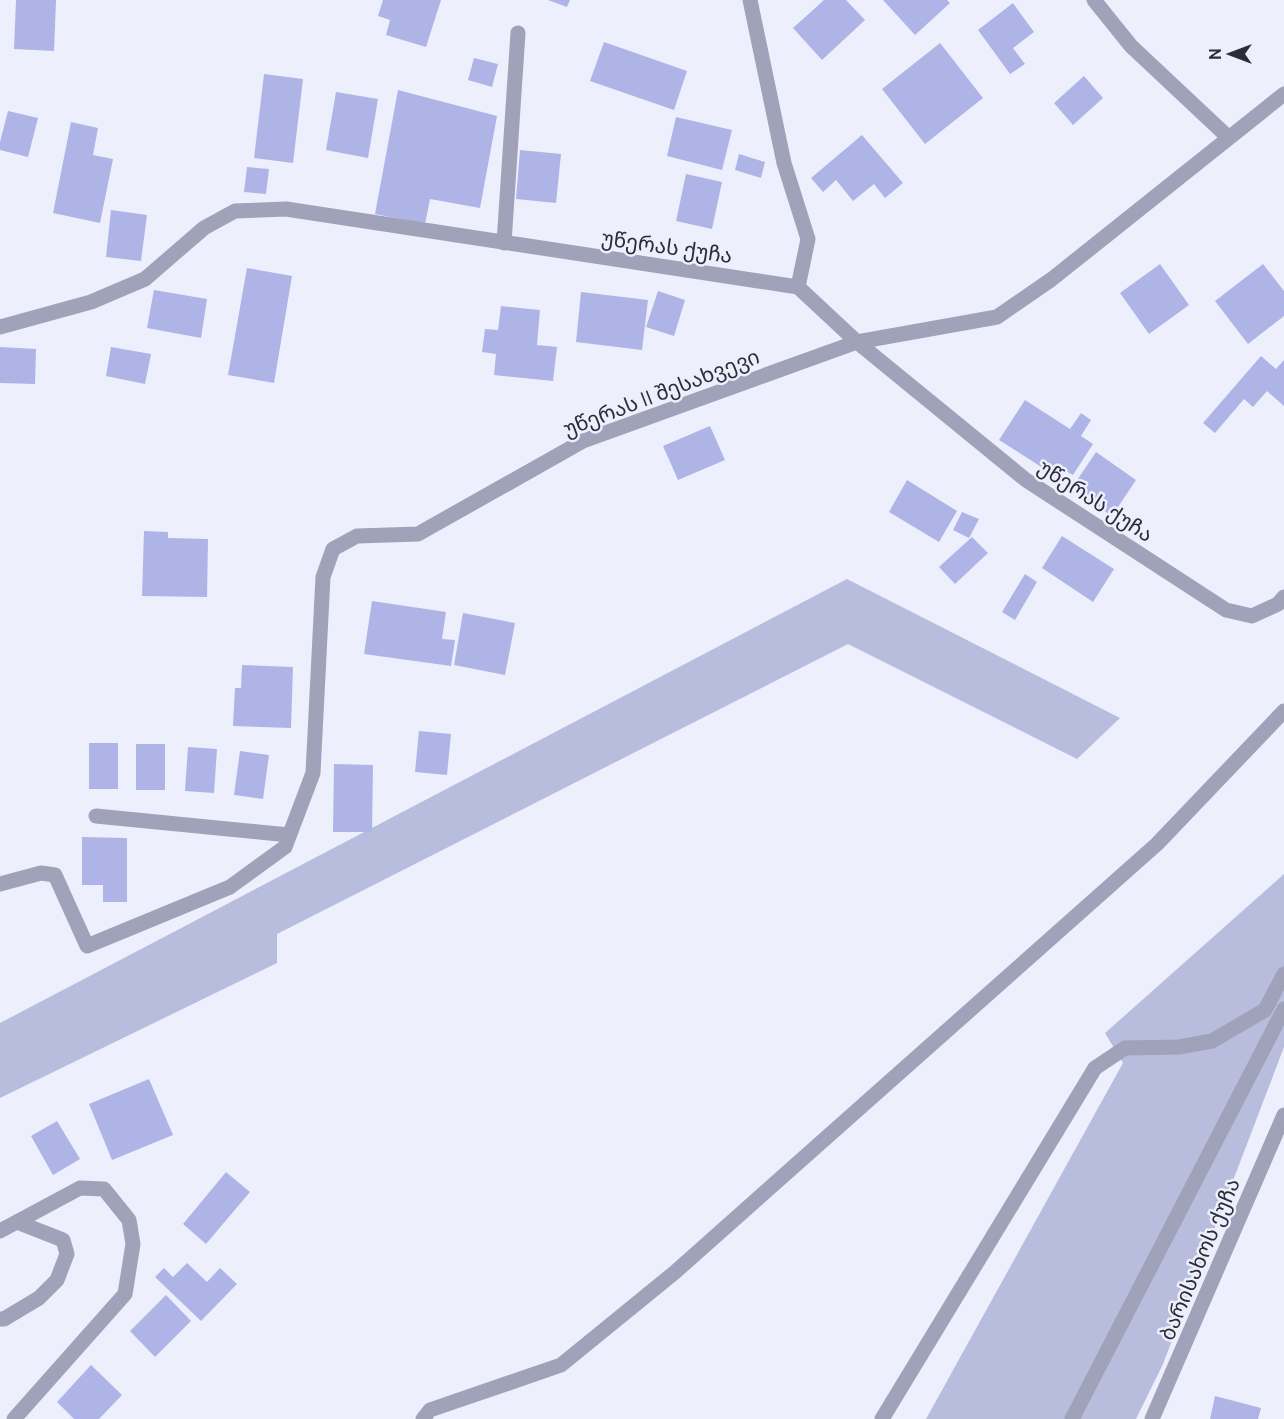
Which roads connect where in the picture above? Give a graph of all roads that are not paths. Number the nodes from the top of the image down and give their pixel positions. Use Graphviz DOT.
graph roads {
  1 [pos="750,0"];
  2 [pos="1094,0"];
  3 [pos="518,33"];
  4 [pos="1284,94"];
  5 [pos="1230,138"];
  6 [pos="504,243"];
  7 [pos="798,287"];
  8 [pos="0,327"];
  9 [pos="857,342"];
  10 [pos="1284,597"];
  11 [pos="1284,711"];
  12 [pos="96,816"];
  13 [pos="290,835"];
  14 [pos="0,884"];
  15 [pos="1284,974"];
  16 [pos="1284,1009"];
  17 [pos="1284,1115"];
  18 [pos="17,1222"];
  19 [pos="0,1230"];
  20 [pos="0,1319"];
  21 [pos="14,1419"];
  22 [pos="423,1419"];
  23 [pos="882,1419"];
  24 [pos="1072,1419"];
  25 [pos="1152,1419"];
  1 -- 7 [label="street"];
  2 -- 5 [label="street"];
  3 -- 6 [label="street"];
  4 -- 5 [label="street, უწერას II შესახვევი"];
  5 -- 9 [label="street, უწერას II შესახვევი"];
  6 -- 7 [label="street, უწერას ქუჩა"];
  6 -- 8 [label="street, უწერას ქუჩა"];
  7 -- 9 [label="street, უწერას ქუჩა"];
  9 -- 10 [label="street, უწერას ქუჩა"];
  9 -- 13 [label="street, უწერას II შესახვევი"];
  11 -- 22 [label="street"];
  12 -- 13 [label="street"];
  13 -- 14 [label="street, უწერას II შესახვევი"];
  15 -- 23 [label="street"];
  16 -- 24 [label="street"];
  17 -- 25 [label="street, ბარისახოს ქუჩა"];
  18 -- 19 [label="street"];
  18 -- 20 [label="street"];
  18 -- 21 [label="street"];
}
